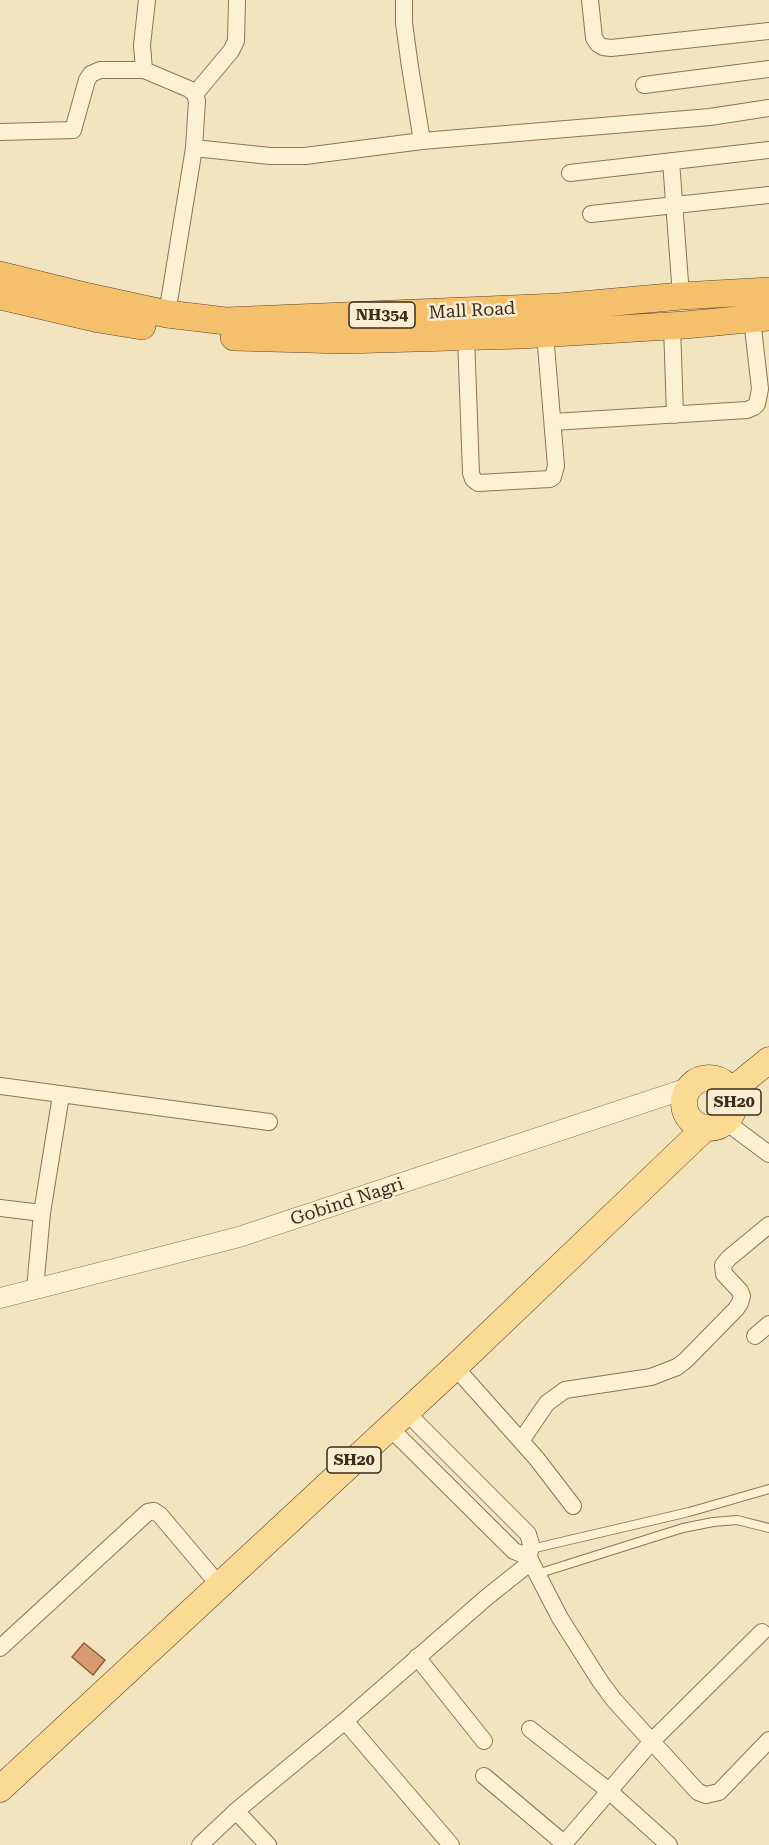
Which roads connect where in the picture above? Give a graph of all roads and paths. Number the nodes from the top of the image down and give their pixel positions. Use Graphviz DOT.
graph roads {
  1 [pos="147,0"];
  2 [pos="237,0"];
  3 [pos="404,0"];
  4 [pos="590,0"];
  5 [pos="769,31"];
  6 [pos="769,69"];
  7 [pos="144,70"];
  8 [pos="644,85"];
  9 [pos="195,94"];
  10 [pos="769,108"];
  11 [pos="0,132"];
  12 [pos="422,141"];
  13 [pos="194,148"];
  14 [pos="769,150"];
  15 [pos="671,161"];
  16 [pos="570,173"];
  17 [pos="769,195"];
  18 [pos="674,205"];
  19 [pos="591,214"];
  20 [pos="0,275"];
  21 [pos="769,291"];
  22 [pos="0,296"];
  23 [pos="681,296"];
  24 [pos="167,314"];
  25 [pos="760,318"];
  26 [pos="672,326"];
  27 [pos="544,333"];
  28 [pos="465,337"];
  29 [pos="675,415"];
  30 [pos="553,422"];
  31 [pos="769,1059"];
  32 [pos="0,1086"];
  33 [pos="688,1088"];
  34 [pos="731,1091"];
  35 [pos="61,1095"];
  36 [pos="269,1122"];
  37 [pos="715,1125"];
  38 [pos="769,1154"];
  39 [pos="0,1208"];
  40 [pos="42,1213"];
  41 [pos="769,1225"];
  42 [pos="35,1289"];
  43 [pos="0,1298"];
  44 [pos="769,1324"];
  45 [pos="755,1336"];
  46 [pos="455,1367"];
  47 [pos="398,1420"];
  48 [pos="521,1441"];
  49 [pos="769,1489"];
  50 [pos="573,1506"];
  51 [pos="769,1528"];
  52 [pos="532,1560"];
  53 [pos="219,1585"];
  54 [pos="762,1632"];
  55 [pos="0,1648"];
  56 [pos="417,1657"];
  57 [pos="345,1721"];
  58 [pos="530,1729"];
  59 [pos="769,1740"];
  60 [pos="484,1741"];
  61 [pos="652,1741"];
  62 [pos="484,1776"];
  63 [pos="0,1789"];
  64 [pos="609,1791"];
  65 [pos="236,1811"];
  66 [pos="564,1844"];
  67 [pos="200,1845"];
  68 [pos="268,1845"];
  69 [pos="451,1845"];
  70 [pos="669,1845"];
  1 -- 7 [label="street"];
  2 -- 9 [label="street"];
  3 -- 12 [label="street"];
  4 -- 5 [label="street"];
  6 -- 8 [label="street"];
  7 -- 9 [label="street"];
  7 -- 11 [label="street"];
  9 -- 13 [label="street"];
  10 -- 12 [label="street"];
  12 -- 13 [label="street"];
  13 -- 24 [label="street"];
  14 -- 15 [label="street"];
  15 -- 16 [label="street"];
  15 -- 18 [label="street"];
  17 -- 18 [label="street"];
  18 -- 19 [label="street"];
  18 -- 23 [label="street"];
  20 -- 24 [label="highway, Mall Road / NH354"];
  21 -- 23 [label="highway, Mall Road / NH354"];
  22 -- 28 [label="highway"];
  23 -- 24 [label="highway, Mall Road / NH354"];
  25 -- 26 [label="highway"];
  25 -- 29 [label="street"];
  26 -- 27 [label="highway"];
  26 -- 29 [label="street"];
  27 -- 28 [label="highway"];
  27 -- 30 [label="street"];
  28 -- 30 [label="street"];
  29 -- 30 [label="street"];
  31 -- 34 [label="main road, SH20"];
  32 -- 35 [label="street"];
  33 -- 34 [label="main road, SH20"];
  33 -- 37 [label="main road, SH20"];
  33 -- 42 [label="street, Gobind Nagri"];
  34 -- 37 [label="main road, SH20"];
  35 -- 36 [label="street"];
  35 -- 40 [label="street"];
  37 -- 38 [label="street"];
  37 -- 46 [label="main road, SH20"];
  39 -- 40 [label="street"];
  40 -- 42 [label="street"];
  41 -- 48 [label="street"];
  42 -- 43 [label="street, Gobind Nagri"];
  44 -- 45 [label="street"];
  46 -- 47 [label="main road, SH20"];
  46 -- 48 [label="street"];
  47 -- 52 [label="street"];
  47 -- 53 [label="main road, SH20"];
  48 -- 50 [label="street"];
  49 -- 52 [label="lane"];
  51 -- 52 [label="lane"];
  52 -- 56 [label="street"];
  52 -- 61 [label="street"];
  53 -- 55 [label="street"];
  53 -- 63 [label="main road, SH20"];
  54 -- 61 [label="street"];
  56 -- 57 [label="street"];
  56 -- 60 [label="street"];
  57 -- 65 [label="street"];
  57 -- 69 [label="street"];
  58 -- 64 [label="street"];
  59 -- 61 [label="street"];
  61 -- 64 [label="street"];
  62 -- 66 [label="street"];
  64 -- 66 [label="street"];
  64 -- 70 [label="street"];
  65 -- 67 [label="street"];
  65 -- 68 [label="street"];
}
